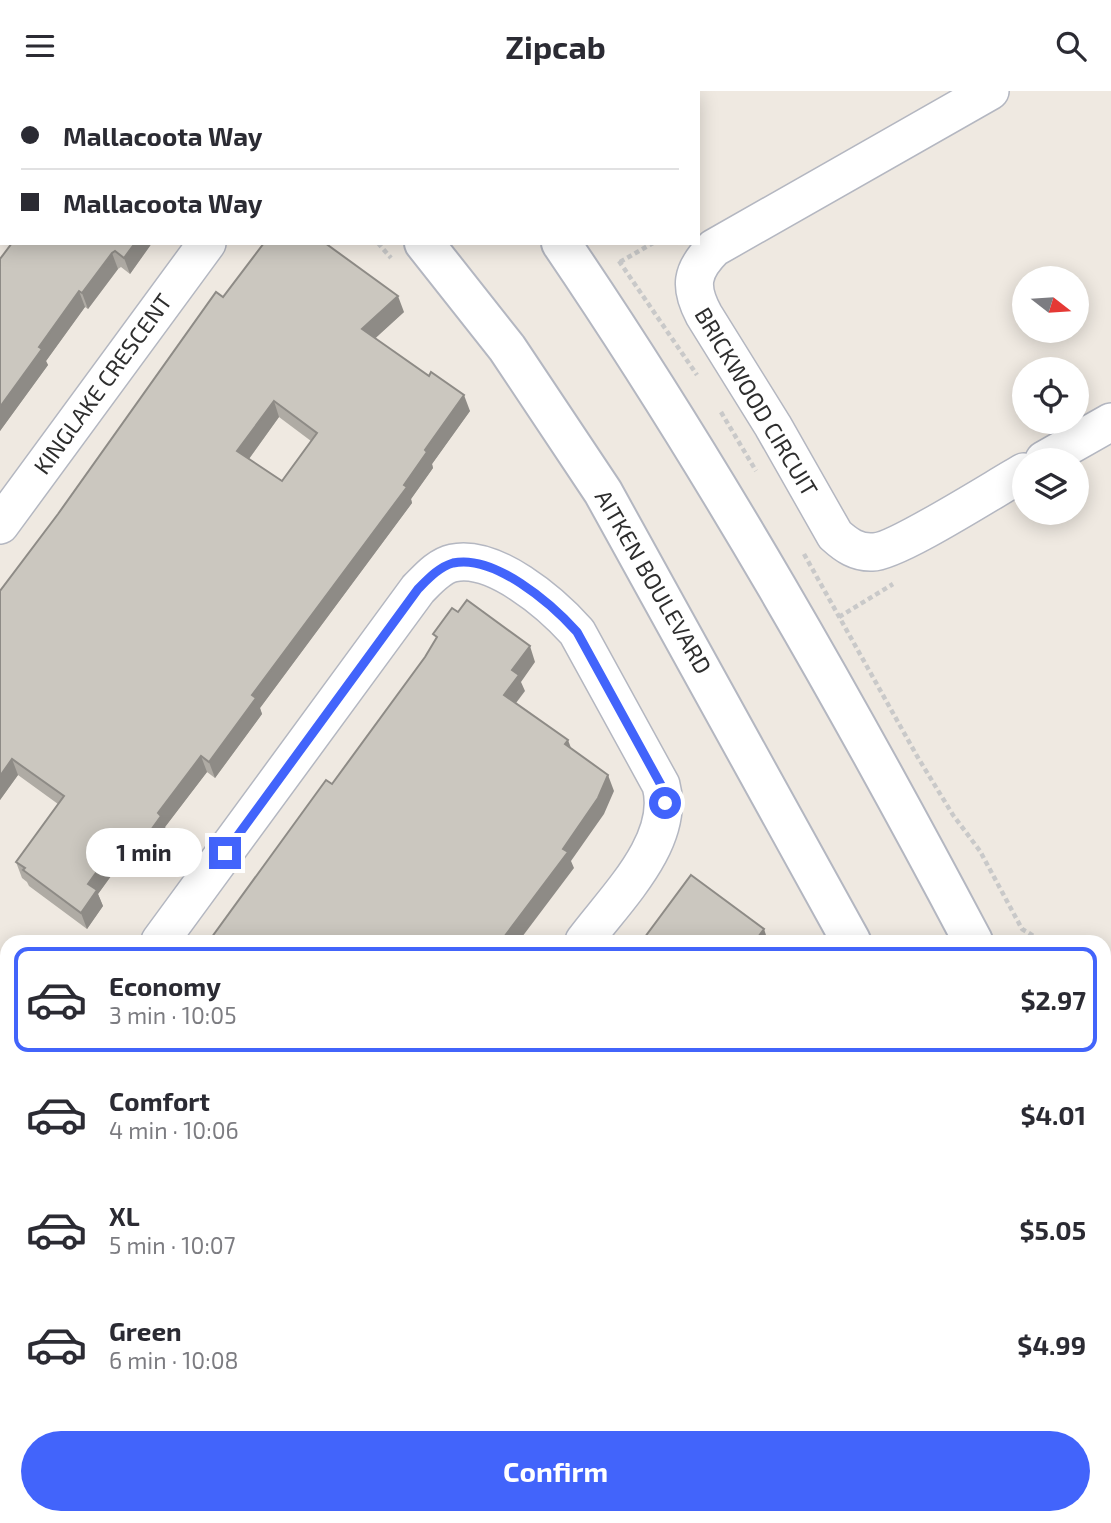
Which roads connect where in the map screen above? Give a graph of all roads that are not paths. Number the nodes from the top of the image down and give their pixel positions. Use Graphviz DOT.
graph roads {
  1 [pos="990,91"];
  2 [pos="206,245"];
  3 [pos="562,245"];
  4 [pos="408,252"];
  5 [pos="1111,422"];
  6 [pos="1065,448"];
  7 [pos="1012,479"];
  8 [pos="0,525"];
  9 [pos="164,935"];
  10 [pos="588,935"];
  11 [pos="848,935"];
  12 [pos="970,935"];
  1 -- 7 [label="street, BRICKWOOD CIRCUIT"];
  2 -- 8 [label="street, KINGLAKE CRESCENT"];
  3 -- 12 [label="main road"];
  4 -- 11 [label="main road, AITKEN BOULEVARD"];
  5 -- 6 [label="street"];
  9 -- 10 [label="street"];
}
